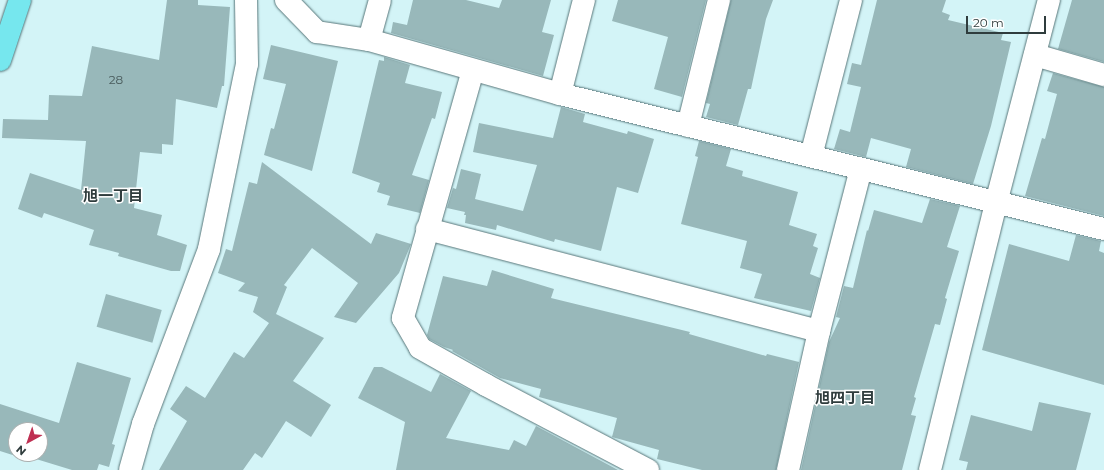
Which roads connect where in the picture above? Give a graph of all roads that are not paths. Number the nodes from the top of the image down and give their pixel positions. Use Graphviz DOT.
graph roads {
  1 [pos="20,0"];
  2 [pos="246,0"];
  3 [pos="286,0"];
  4 [pos="380,0"];
  5 [pos="584,0"];
  6 [pos="719,0"];
  7 [pos="851,0"];
  8 [pos="1049,0"];
  9 [pos="369,40"];
  10 [pos="1035,55"];
  11 [pos="0,60"];
  12 [pos="473,70"];
  13 [pos="1104,75"];
  14 [pos="560,94"];
  15 [pos="688,126"];
  16 [pos="811,156"];
  17 [pos="861,169"];
  18 [pos="996,203"];
  19 [pos="427,229"];
  20 [pos="1104,229"];
  21 [pos="819,331"];
  22 [pos="130,470"];
  23 [pos="648,470"];
  24 [pos="788,470"];
  25 [pos="930,470"];
  1 -- 11 [label="main road"];
  2 -- 22 [label="street"];
  3 -- 9 [label="street"];
  4 -- 9 [label="street"];
  5 -- 14 [label="street"];
  6 -- 15 [label="street"];
  7 -- 16 [label="street"];
  8 -- 10 [label="street"];
  9 -- 12 [label="street"];
  10 -- 13 [label="street"];
  10 -- 18 [label="street"];
  12 -- 14 [label="street"];
  12 -- 19 [label="street"];
  14 -- 15 [label="street"];
  15 -- 16 [label="street"];
  16 -- 17 [label="street"];
  17 -- 18 [label="street"];
  17 -- 21 [label="street"];
  18 -- 20 [label="street"];
  18 -- 25 [label="street"];
  19 -- 21 [label="street"];
  19 -- 23 [label="street"];
  21 -- 24 [label="street"];
}
